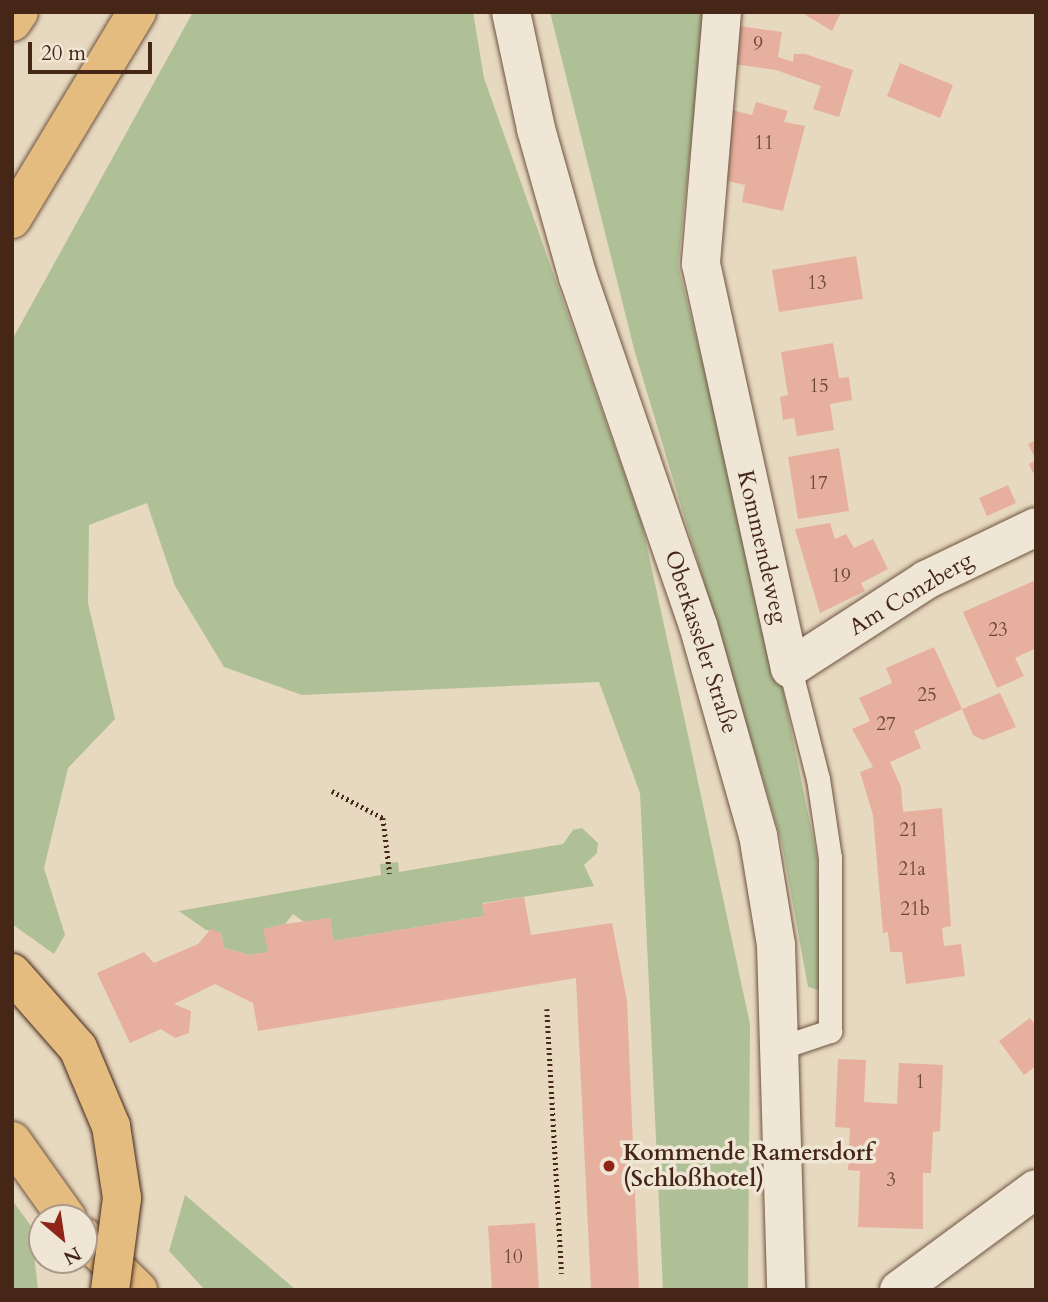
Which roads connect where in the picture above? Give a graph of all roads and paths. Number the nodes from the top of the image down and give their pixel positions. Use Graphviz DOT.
graph roads {
  1 [pos="19,12"];
  2 [pos="137,12"];
  3 [pos="511,12"];
  4 [pos="722,12"];
  5 [pos="12,22"];
  6 [pos="12,219"];
  7 [pos="1036,527"];
  8 [pos="790,668"];
  9 [pos="332,791"];
  10 [pos="390,874"];
  11 [pos="12,973"];
  12 [pos="547,1009"];
  13 [pos="782,1047"];
  14 [pos="12,1141"];
  15 [pos="1036,1189"];
  16 [pos="57,1204"];
  17 [pos="98,1251"];
  18 [pos="562,1274"];
  19 [pos="110,1290"];
  20 [pos="138,1290"];
  21 [pos="786,1290"];
  22 [pos="900,1290"];
  1 -- 5 [label="highway"];
  2 -- 6 [label="highway"];
  3 -- 13 [label="street, Oberkasseler Straße"];
  4 -- 8 [label="street, Kommendeweg"];
  7 -- 8 [label="street, Am Conzberg"];
  8 -- 13 [label="lane, Kommendeweg"];
  9 -- 10 [label="path"];
  11 -- 19 [label="highway, bridge"];
  12 -- 18 [label="path"];
  13 -- 21 [label="street, Oberkasseler Straße"];
  14 -- 16 [label="highway"];
  15 -- 22 [label="street"];
  17 -- 20 [label="highway"];
}
